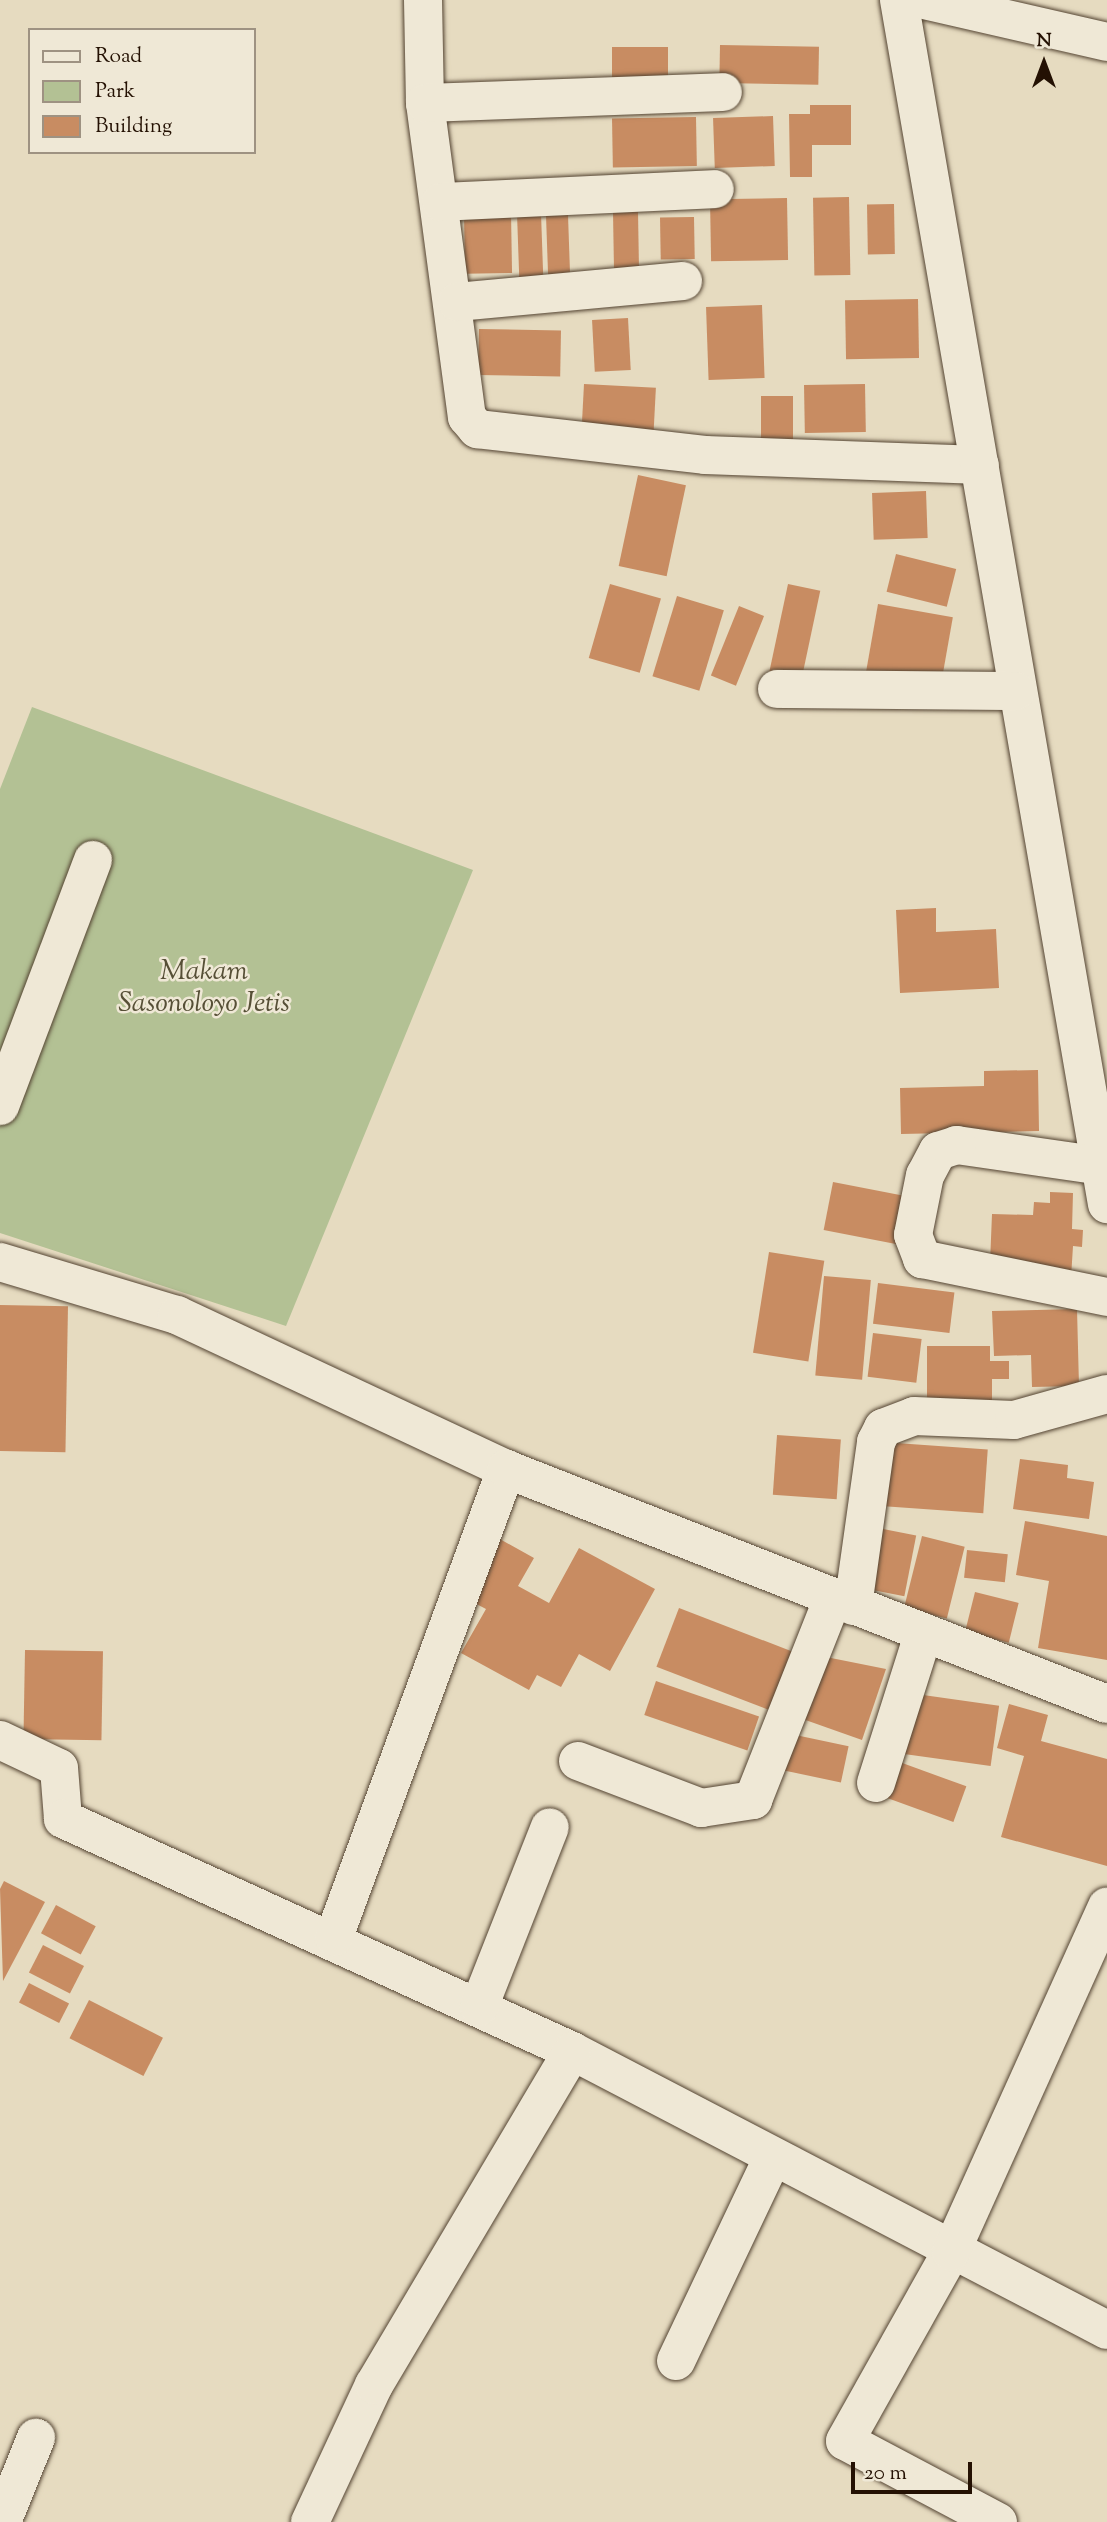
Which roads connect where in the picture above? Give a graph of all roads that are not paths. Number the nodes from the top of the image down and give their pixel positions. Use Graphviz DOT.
graph roads {
  1 [pos="423,0"];
  2 [pos="899,0"];
  3 [pos="924,0"];
  4 [pos="1107,42"];
  5 [pos="723,92"];
  6 [pos="425,103"];
  7 [pos="715,189"];
  8 [pos="441,202"];
  9 [pos="683,281"];
  10 [pos="457,302"];
  11 [pos="980,465"];
  12 [pos="777,689"];
  13 [pos="1016,691"];
  14 [pos="93,860"];
  15 [pos="0,1106"];
  16 [pos="1101,1125"];
  17 [pos="1102,1166"];
  18 [pos="1107,1204"];
  19 [pos="0,1262"];
  20 [pos="1107,1297"];
  21 [pos="1107,1394"];
  22 [pos="506,1469"];
  23 [pos="843,1602"];
  24 [pos="924,1632"];
  25 [pos="1107,1704"];
  26 [pos="0,1740"];
  27 [pos="578,1761"];
  28 [pos="876,1783"];
  29 [pos="550,1827"];
  30 [pos="1107,1907"];
  31 [pos="334,1937"];
  32 [pos="479,2007"];
  33 [pos="572,2051"];
  34 [pos="773,2157"];
  35 [pos="951,2252"];
  36 [pos="1107,2330"];
  37 [pos="676,2361"];
  38 [pos="36,2438"];
  39 [pos="2,2522"];
  40 [pos="310,2522"];
  41 [pos="998,2522"];
  1 -- 6 [label="street"];
  2 -- 11 [label="street"];
  3 -- 4 [label="street"];
  5 -- 6 [label="street"];
  6 -- 8 [label="street"];
  7 -- 8 [label="street"];
  8 -- 10 [label="street"];
  9 -- 10 [label="street"];
  10 -- 11 [label="street"];
  11 -- 13 [label="street"];
  12 -- 13 [label="street"];
  13 -- 16 [label="street"];
  14 -- 15 [label="street"];
  16 -- 17 [label="street"];
  17 -- 18 [label="street"];
  17 -- 20 [label="street"];
  19 -- 22 [label="street"];
  21 -- 23 [label="street"];
  22 -- 23 [label="street"];
  22 -- 31 [label="street"];
  23 -- 24 [label="street"];
  23 -- 27 [label="street"];
  24 -- 25 [label="street"];
  24 -- 28 [label="street"];
  26 -- 31 [label="street"];
  29 -- 32 [label="street"];
  30 -- 35 [label="street"];
  31 -- 32 [label="street"];
  32 -- 33 [label="street"];
  33 -- 34 [label="street"];
  33 -- 40 [label="street"];
  34 -- 35 [label="street"];
  34 -- 37 [label="street"];
  35 -- 36 [label="street"];
  35 -- 41 [label="street"];
  38 -- 39 [label="street"];
}
